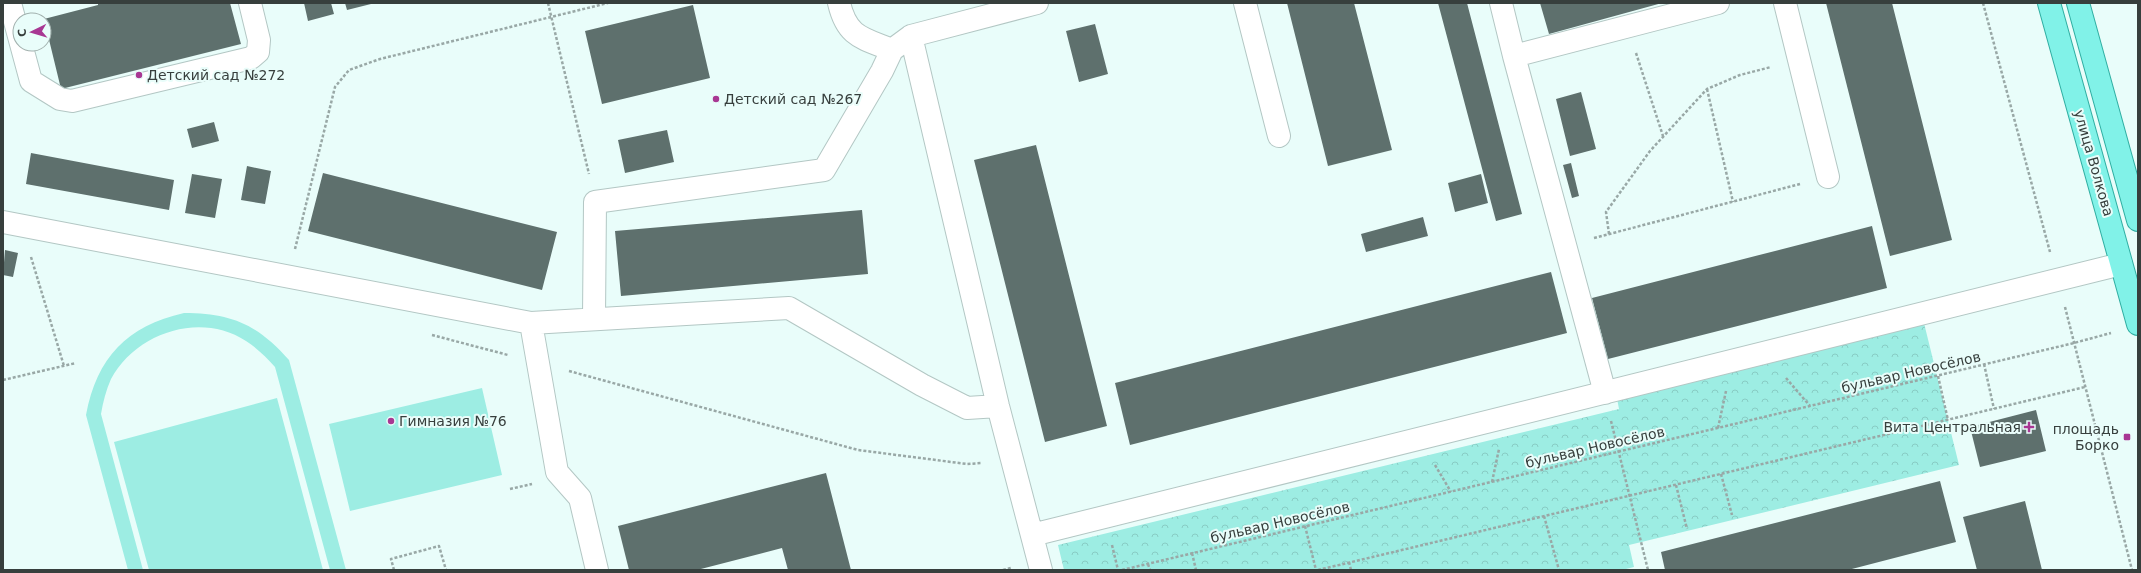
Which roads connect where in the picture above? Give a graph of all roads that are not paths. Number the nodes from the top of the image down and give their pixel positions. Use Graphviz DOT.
graph roads {
  1 [pos="10,3"];
  2 [pos="250,3"];
  3 [pos="839,3"];
  4 [pos="1037,3"];
  5 [pos="1245,3"];
  6 [pos="1501,3"];
  7 [pos="1718,3"];
  8 [pos="1785,3"];
  9 [pos="2049,3"];
  10 [pos="2078,3"];
  11 [pos="911,36"];
  12 [pos="11,44"];
  13 [pos="892,50"];
  14 [pos="1514,56"];
  15 [pos="1279,136"];
  16 [pos="1828,177"];
  17 [pos="2138,220"];
  18 [pos="3,222"];
  19 [pos="2121,264"];
  20 [pos="594,318"];
  21 [pos="531,323"];
  22 [pos="2138,324"];
  23 [pos="1605,393"];
  24 [pos="998,406"];
  25 [pos="1032,535"];
  26 [pos="596,570"];
  27 [pos="1041,570"];
  1 -- 12 [label="lane"];
  2 -- 12 [label="lane"];
  3 -- 13 [label="lane"];
  4 -- 11 [label="lane"];
  5 -- 15 [label="lane"];
  6 -- 14 [label="lane"];
  7 -- 14 [label="lane"];
  8 -- 16 [label="lane"];
  9 -- 19 [label="main road, улица Волкова"];
  10 -- 17 [label="main road, улица Волкова"];
  11 -- 13 [label="lane"];
  11 -- 24 [label="lane"];
  13 -- 20 [label="lane"];
  14 -- 23 [label="lane"];
  18 -- 21 [label="lane"];
  19 -- 22 [label="main road, улица Волкова"];
  19 -- 23 [label="lane"];
  20 -- 21 [label="lane"];
  20 -- 24 [label="lane"];
  21 -- 26 [label="lane"];
  23 -- 25 [label="lane"];
  24 -- 25 [label="lane"];
  25 -- 27 [label="lane"];
}
